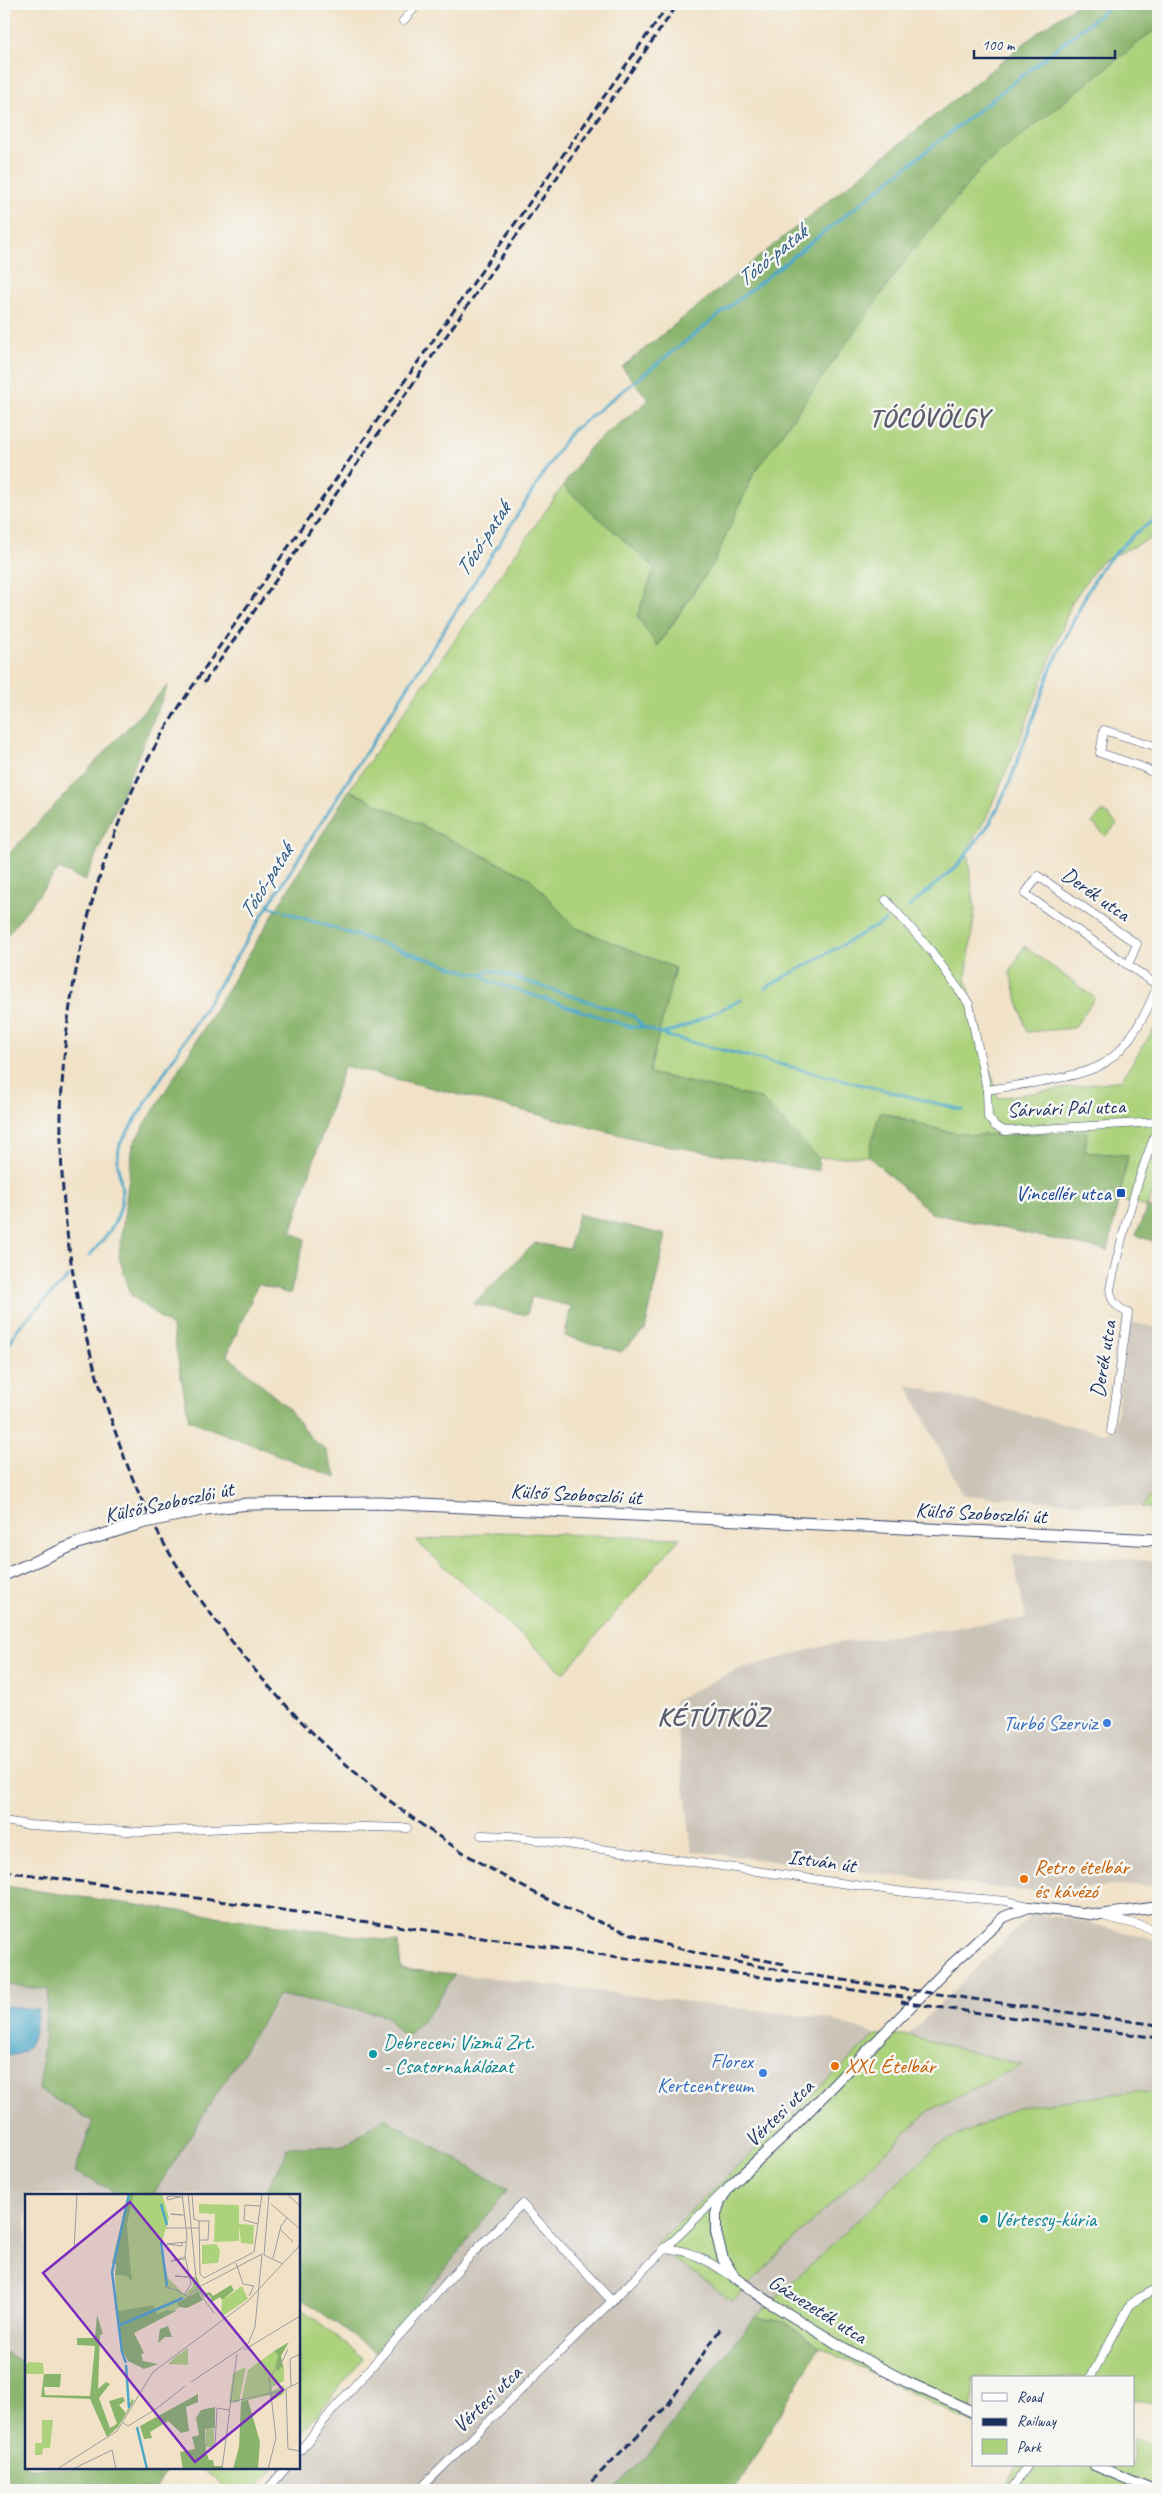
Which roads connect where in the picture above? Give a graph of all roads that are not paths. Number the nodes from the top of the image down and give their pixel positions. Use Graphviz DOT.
graph roads {
  1 [pos="418,4"];
  2 [pos="403,21"];
  3 [pos="1158,747"];
  4 [pos="1158,775"];
  5 [pos="886,900"];
  6 [pos="1128,965"];
  7 [pos="1158,984"];
  8 [pos="987,1090"];
  9 [pos="1158,1122"];
  10 [pos="1158,1128"];
  11 [pos="1111,1431"];
  12 [pos="1158,1540"];
  13 [pos="4,1575"];
  14 [pos="4,1821"];
  15 [pos="407,1828"];
  16 [pos="481,1835"];
  17 [pos="1029,1906"];
  18 [pos="1158,1907"];
  19 [pos="1099,1915"];
  20 [pos="1158,1930"];
  21 [pos="730,2186"];
  22 [pos="664,2248"];
  23 [pos="735,2278"];
  24 [pos="1158,2288"];
  25 [pos="611,2300"];
  26 [pos="1091,2376"];
  27 [pos="972,2412"];
  28 [pos="300,2451"];
  29 [pos="1027,2466"];
  30 [pos="1096,2466"];
  31 [pos="285,2469"];
  32 [pos="267,2490"];
  33 [pos="419,2490"];
  34 [pos="1011,2490"];
  35 [pos="1154,2490"];
  1 -- 2 [label="street"];
  3 -- 4 [label="street"];
  5 -- 8 [label="street, Sárvári Pál utca"];
  6 -- 6 [label="street, Derék utca"];
  6 -- 7 [label="street, Derék utca"];
  7 -- 8 [label="street, Derék utca"];
  8 -- 9 [label="street, Sárvári Pál utca"];
  10 -- 11 [label="street, Derék utca"];
  12 -- 13 [label="main road, Külső Szoboszlói út, bridge"];
  14 -- 15 [label="street"];
  16 -- 17 [label="street, István út"];
  17 -- 19 [label="street, István út"];
  17 -- 21 [label="street, Vértesi utca"];
  18 -- 19 [label="street, István út"];
  19 -- 20 [label="street"];
  21 -- 22 [label="street, Vértesi utca"];
  21 -- 23 [label="street, Gázvezeték utca"];
  22 -- 23 [label="street"];
  22 -- 25 [label="street, Vértesi utca"];
  23 -- 27 [label="street, Gázvezeték utca"];
  24 -- 26 [label="street"];
  25 -- 28 [label="street"];
  25 -- 33 [label="street, Vértesi utca"];
  29 -- 34 [label="street"];
  30 -- 35 [label="street"];
  31 -- 32 [label="street"];
}
